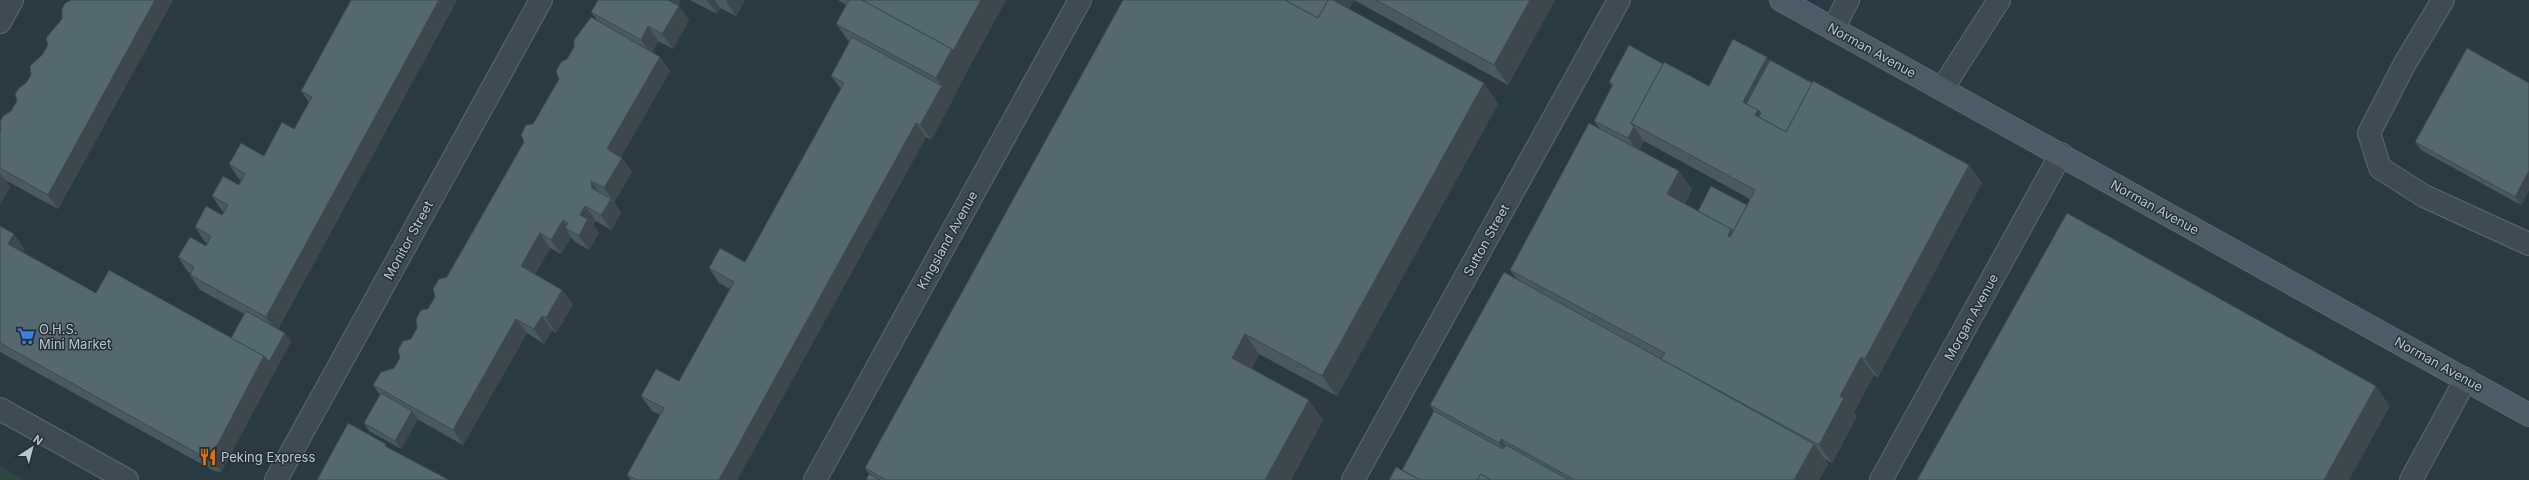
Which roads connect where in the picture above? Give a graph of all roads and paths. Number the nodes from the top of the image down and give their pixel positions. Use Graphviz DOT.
graph roads {
  1 [pos="12,0"];
  2 [pos="541,0"];
  3 [pos="1080,0"];
  4 [pos="1618,0"];
  5 [pos="1781,0"];
  6 [pos="1848,0"];
  7 [pos="1999,0"];
  8 [pos="2443,0"];
  9 [pos="0,22"];
  10 [pos="1833,29"];
  11 [pos="1942,89"];
  12 [pos="2060,154"];
  13 [pos="2529,244"];
  14 [pos="2466,379"];
  15 [pos="0,409"];
  16 [pos="2529,415"];
  17 [pos="127,480"];
  18 [pos="276,480"];
  19 [pos="815,480"];
  20 [pos="1353,480"];
  21 [pos="1881,480"];
  22 [pos="2410,480"];
  1 -- 9 [label="street"];
  2 -- 18 [label="street, Monitor Street"];
  3 -- 19 [label="street, Kingsland Avenue"];
  4 -- 20 [label="street, Sutton Street"];
  5 -- 10 [label="main road, Norman Avenue"];
  6 -- 10 [label="street"];
  7 -- 11 [label="street"];
  8 -- 13 [label="street"];
  10 -- 11 [label="main road, Norman Avenue"];
  11 -- 12 [label="main road, Norman Avenue"];
  12 -- 14 [label="main road, Norman Avenue"];
  12 -- 21 [label="street, Morgan Avenue"];
  14 -- 16 [label="main road, Norman Avenue"];
  14 -- 22 [label="street"];
  15 -- 17 [label="street"];
}
